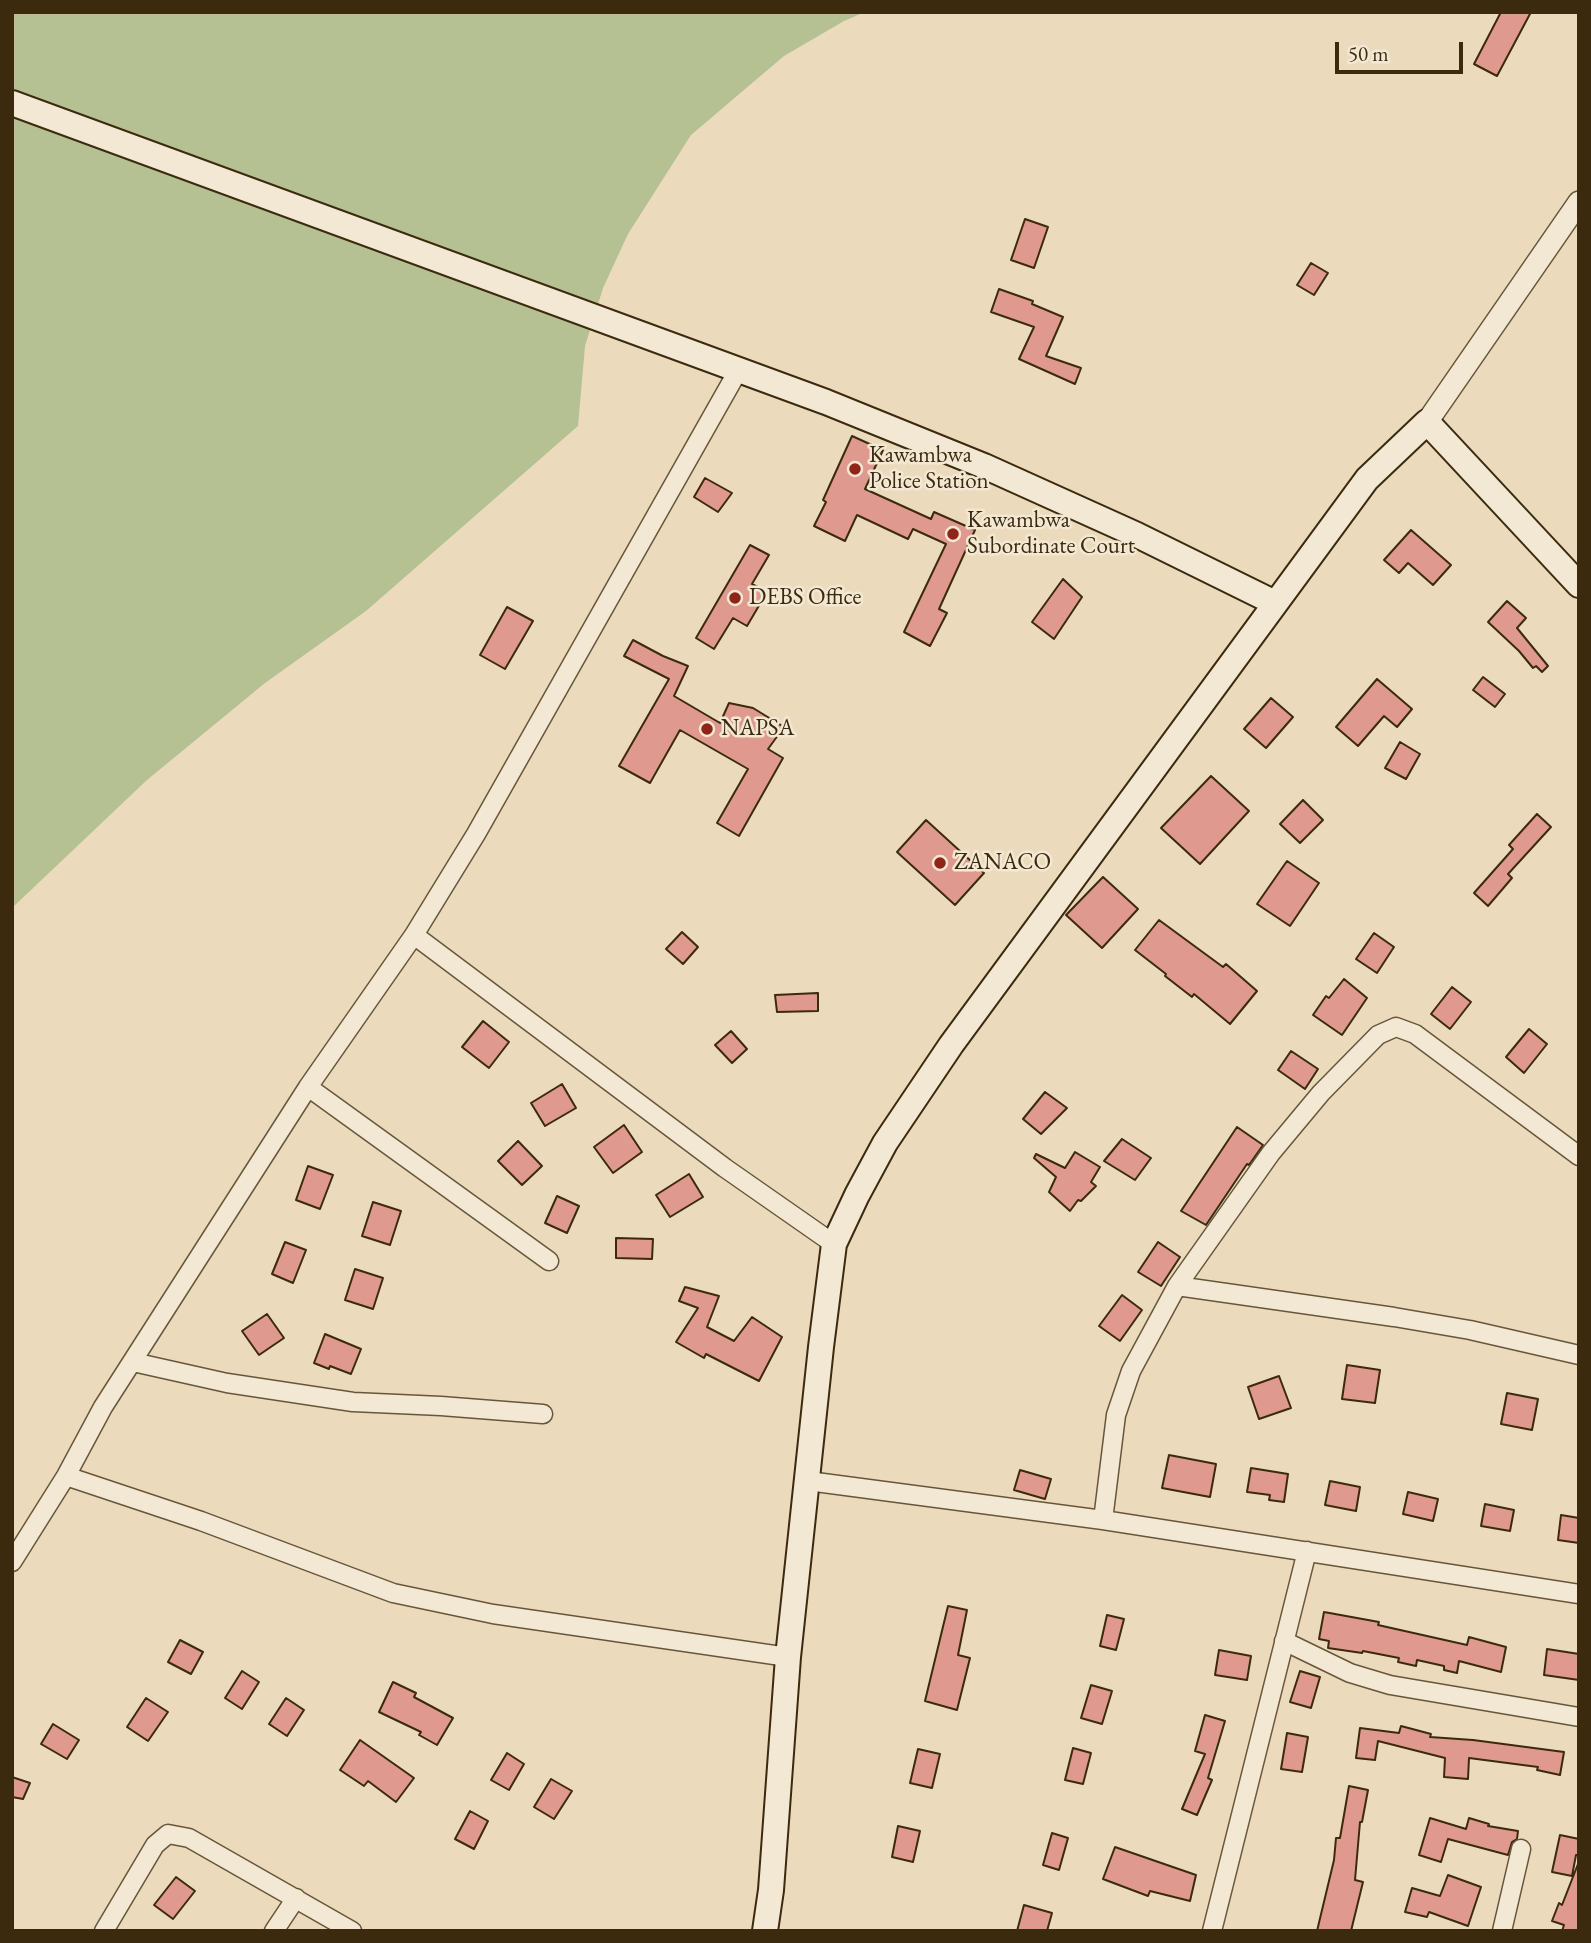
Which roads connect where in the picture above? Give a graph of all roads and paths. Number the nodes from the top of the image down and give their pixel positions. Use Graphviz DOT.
graph roads {
  1 [pos="12,103"];
  2 [pos="1579,202"];
  3 [pos="739,369"];
  4 [pos="1427,422"];
  5 [pos="1579,585"];
  6 [pos="1275,603"];
  7 [pos="414,935"];
  8 [pos="308,1087"];
  9 [pos="1579,1156"];
  10 [pos="834,1244"];
  11 [pos="549,1261"];
  12 [pos="1177,1286"];
  13 [pos="1579,1355"];
  14 [pos="133,1362"];
  15 [pos="543,1414"];
  16 [pos="66,1476"];
  17 [pos="808,1481"];
  18 [pos="1103,1520"];
  19 [pos="1307,1550"];
  20 [pos="12,1562"];
  21 [pos="1579,1594"];
  22 [pos="1284,1641"];
  23 [pos="788,1657"];
  24 [pos="1579,1717"];
  25 [pos="1521,1849"];
  26 [pos="296,1898"];
  27 [pos="104,1931"];
  28 [pos="274,1931"];
  29 [pos="352,1931"];
  30 [pos="765,1931"];
  31 [pos="1212,1931"];
  32 [pos="1502,1931"];
  1 -- 3 [label="main road"];
  2 -- 4 [label="street"];
  3 -- 6 [label="main road"];
  3 -- 7 [label="street"];
  4 -- 5 [label="main road"];
  4 -- 6 [label="main road"];
  6 -- 10 [label="main road"];
  7 -- 8 [label="street"];
  7 -- 10 [label="street"];
  8 -- 11 [label="street"];
  8 -- 14 [label="street"];
  9 -- 12 [label="street"];
  10 -- 17 [label="main road"];
  12 -- 13 [label="street"];
  12 -- 18 [label="street"];
  14 -- 15 [label="street"];
  14 -- 16 [label="street"];
  16 -- 20 [label="street"];
  16 -- 23 [label="street"];
  17 -- 18 [label="street"];
  17 -- 23 [label="main road"];
  18 -- 19 [label="street"];
  19 -- 21 [label="street"];
  19 -- 22 [label="street"];
  22 -- 24 [label="street"];
  22 -- 31 [label="street"];
  23 -- 30 [label="main road"];
  25 -- 32 [label="street"];
  26 -- 27 [label="street"];
  26 -- 28 [label="street"];
  26 -- 29 [label="street"];
}
